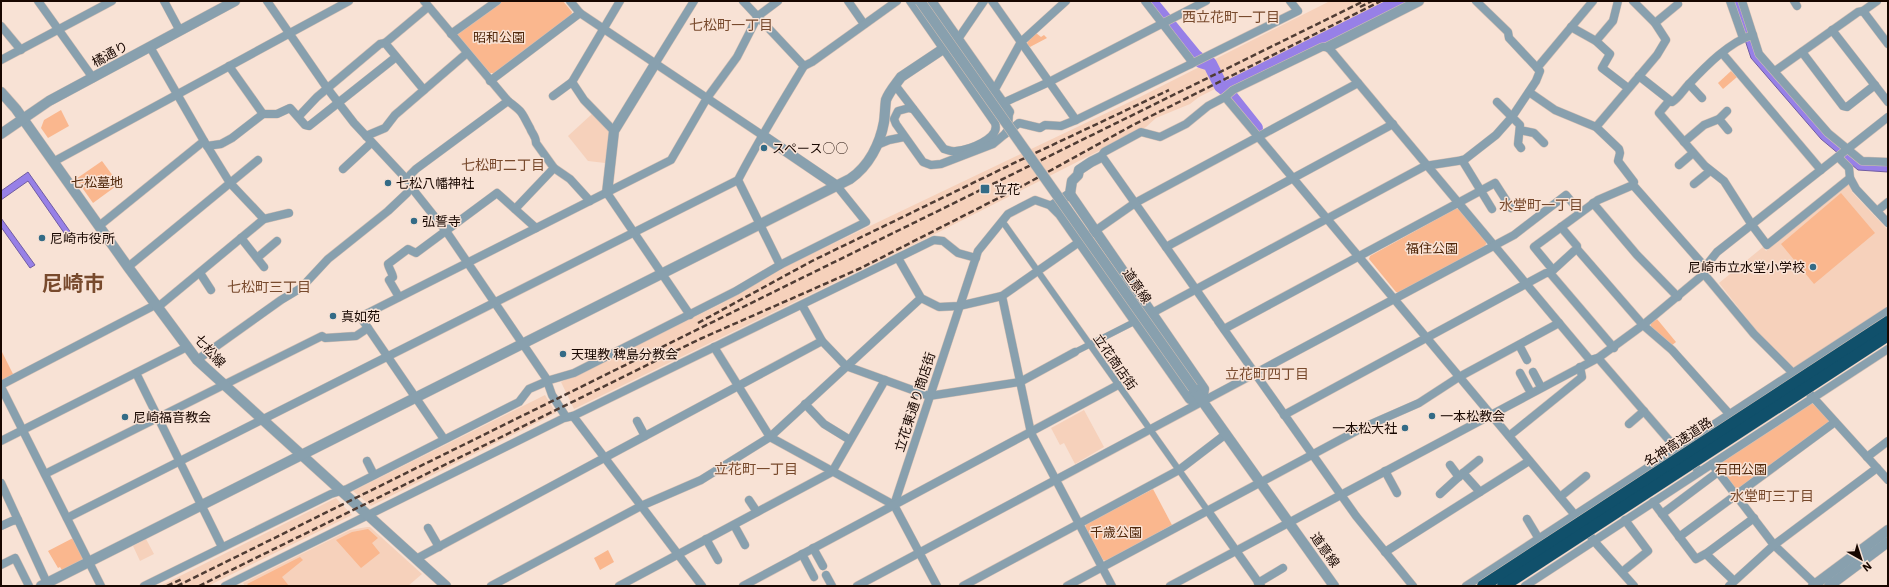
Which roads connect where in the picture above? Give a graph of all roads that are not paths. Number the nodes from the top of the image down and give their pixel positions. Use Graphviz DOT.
graph roads {
  1 [pos="38,1"];
  2 [pos="112,1"];
  3 [pos="164,1"];
  4 [pos="234,1"];
  5 [pos="267,1"];
  6 [pos="349,1"];
  7 [pos="497,1"];
  8 [pos="570,1"];
  9 [pos="620,1"];
  10 [pos="694,1"];
  11 [pos="743,1"];
  12 [pos="778,1"];
  13 [pos="848,1"];
  14 [pos="897,1"];
  15 [pos="910,1"];
  16 [pos="920,1"];
  17 [pos="931,1"];
  18 [pos="984,1"];
  19 [pos="992,1"];
  20 [pos="1066,1"];
  21 [pos="1144,1"];
  22 [pos="1205,1"];
  23 [pos="1290,1"];
  24 [pos="1419,1"];
  25 [pos="1476,1"];
  26 [pos="1593,1"];
  27 [pos="1618,1"];
  28 [pos="1633,1"];
  29 [pos="1730,1"];
  30 [pos="1742,1"];
  31 [pos="1876,1"];
  32 [pos="426,4"];
  33 [pos="1678,4"];
  34 [pos="1863,11"];
  35 [pos="580,13"];
  36 [pos="758,16"];
  37 [pos="1166,22"];
  38 [pos="1655,23"];
  39 [pos="864,24"];
  40 [pos="1,26"];
  41 [pos="1571,27"];
  42 [pos="604,29"];
  43 [pos="58,30"];
  44 [pos="1832,30"];
  45 [pos="180,31"];
  46 [pos="290,32"];
  47 [pos="451,34"];
  48 [pos="1749,36"];
  49 [pos="958,39"];
  50 [pos="1596,41"];
  51 [pos="1021,42"];
  52 [pos="385,43"];
  53 [pos="1888,44"];
  54 [pos="150,47"];
  55 [pos="1328,47"];
  56 [pos="943,49"];
  57 [pos="21,50"];
  58 [pos="1802,52"];
  59 [pos="467,53"];
  60 [pos="1722,53"];
  61 [pos="396,56"];
  62 [pos="1,60"];
  63 [pos="1196,61"];
  64 [pos="655,64"];
  65 [pos="229,66"];
  66 [pos="804,66"];
  67 [pos="1537,68"];
  68 [pos="1775,71"];
  69 [pos="1639,76"];
  70 [pos="93,78"];
  71 [pos="490,81"];
  72 [pos="572,82"];
  73 [pos="1049,82"];
  74 [pos="1358,83"];
  75 [pos="1689,84"];
  76 [pos="895,85"];
  77 [pos="1875,85"];
  78 [pos="327,88"];
  79 [pos="1628,88"];
  80 [pos="424,90"];
  81 [pos="994,91"];
  82 [pos="1,92"];
  83 [pos="1529,92"];
  84 [pos="176,95"];
  85 [pos="554,96"];
  86 [pos="1227,96"];
  87 [pos="707,98"];
  88 [pos="1702,98"];
  89 [pos="508,101"];
  90 [pos="1669,101"];
  91 [pos="980,102"];
  92 [pos="1497,102"];
  93 [pos="1888,102"];
  94 [pos="339,103"];
  95 [pos="1003,103"];
  96 [pos="913,110"];
  97 [pos="1727,111"];
  98 [pos="1009,112"];
  99 [pos="263,114"];
  100 [pos="298,116"];
  101 [pos="1888,117"];
  102 [pos="22,118"];
  103 [pos="1512,118"];
  104 [pos="1719,118"];
  105 [pos="1076,120"];
  106 [pos="1393,124"];
  107 [pos="1596,127"];
  108 [pos="614,130"];
  109 [pos="1520,130"];
  110 [pos="1728,130"];
  111 [pos="1,134"];
  112 [pos="1005,134"];
  113 [pos="762,135"];
  114 [pos="1260,135"];
  115 [pos="904,137"];
  116 [pos="369,140"];
  117 [pos="1684,142"];
  118 [pos="1544,143"];
  119 [pos="205,144"];
  120 [pos="877,145"];
  121 [pos="941,147"];
  122 [pos="1521,148"];
  123 [pos="1693,153"];
  124 [pos="1843,153"];
  125 [pos="1101,157"];
  126 [pos="258,160"];
  127 [pos="1462,160"];
  128 [pos="53,162"];
  129 [pos="1888,162"];
  130 [pos="941,164"];
  131 [pos="1679,165"];
  132 [pos="1427,166"];
  133 [pos="554,168"];
  134 [pos="343,169"];
  135 [pos="1821,170"];
  136 [pos="1710,171"];
  137 [pos="1295,177"];
  138 [pos="1850,178"];
  139 [pos="738,180"];
  140 [pos="230,183"];
  141 [pos="1694,184"];
  142 [pos="411,185"];
  143 [pos="1633,185"];
  144 [pos="837,186"];
  145 [pos="1481,191"];
  146 [pos="608,193"];
  147 [pos="1070,194"];
  148 [pos="590,201"];
  149 [pos="1888,202"];
  150 [pos="1135,203"];
  151 [pos="1593,203"];
  152 [pos="1458,204"];
  153 [pos="1052,206"];
  154 [pos="1511,208"];
  155 [pos="515,209"];
  156 [pos="1492,209"];
  157 [pos="1877,211"];
  158 [pos="1580,212"];
  159 [pos="289,213"];
  160 [pos="1329,218"];
  161 [pos="264,219"];
  162 [pos="1888,223"];
  163 [pos="760,225"];
  164 [pos="1005,225"];
  165 [pos="1752,225"];
  166 [pos="99,226"];
  167 [pos="1561,227"];
  168 [pos="536,228"];
  169 [pos="446,231"];
  170 [pos="1095,231"];
  171 [pos="636,233"];
  172 [pos="241,238"];
  173 [pos="277,241"];
  174 [pos="1078,242"];
  175 [pos="1493,245"];
  176 [pos="1166,247"];
  177 [pos="1577,249"];
  178 [pos="1361,256"];
  179 [pos="257,258"];
  180 [pos="898,258"];
  181 [pos="976,258"];
  182 [pos="468,263"];
  183 [pos="780,264"];
  184 [pos="128,267"];
  185 [pos="264,267"];
  186 [pos="1038,270"];
  187 [pos="1551,271"];
  188 [pos="1705,271"];
  189 [pos="200,273"];
  190 [pos="663,274"];
  191 [pos="1526,285"];
  192 [pos="1196,289"];
  193 [pos="211,290"];
  194 [pos="1002,296"];
  195 [pos="399,297"];
  196 [pos="1678,297"];
  197 [pos="921,298"];
  198 [pos="1396,298"];
  199 [pos="494,303"];
  200 [pos="802,305"];
  201 [pos="157,306"];
  202 [pos="959,306"];
  203 [pos="1888,311"];
  204 [pos="1152,313"];
  205 [pos="690,315"];
  206 [pos="1135,321"];
  207 [pos="1888,322"];
  208 [pos="1559,323"];
  209 [pos="1643,325"];
  210 [pos="368,328"];
  211 [pos="1224,329"];
  212 [pos="1888,335"];
  213 [pos="1429,337"];
  214 [pos="822,341"];
  215 [pos="522,344"];
  216 [pos="1090,344"];
  217 [pos="1519,344"];
  218 [pos="187,347"];
  219 [pos="714,347"];
  220 [pos="1614,348"];
  221 [pos="1888,349"];
  222 [pos="1075,352"];
  223 [pos="388,356"];
  224 [pos="1598,358"];
  225 [pos="197,360"];
  226 [pos="1527,360"];
  227 [pos="846,366"];
  228 [pos="1580,367"];
  229 [pos="1533,372"];
  230 [pos="136,373"];
  231 [pos="1256,373"];
  232 [pos="1520,373"];
  233 [pos="1794,373"];
  234 [pos="1461,376"];
  235 [pos="885,380"];
  236 [pos="546,381"];
  237 [pos="1020,382"];
  238 [pos="224,385"];
  239 [pos="1118,385"];
  240 [pos="1,386"];
  241 [pos="739,387"];
  242 [pos="1541,387"];
  243 [pos="1531,393"];
  244 [pos="930,396"];
  245 [pos="416,398"];
  246 [pos="1813,398"];
  247 [pos="1202,401"];
  248 [pos="806,404"];
  249 [pos="1644,411"];
  250 [pos="1730,414"];
  251 [pos="1284,415"];
  252 [pos="1490,415"];
  253 [pos="570,417"];
  254 [pos="158,418"];
  255 [pos="262,420"];
  256 [pos="637,421"];
  257 [pos="1835,422"];
  258 [pos="1629,424"];
  259 [pos="1149,429"];
  260 [pos="23,430"];
  261 [pos="1031,433"];
  262 [pos="1226,434"];
  263 [pos="645,436"];
  264 [pos="1509,436"];
  265 [pos="770,437"];
  266 [pos="444,439"];
  267 [pos="850,440"];
  268 [pos="1748,440"];
  269 [pos="1,441"];
  270 [pos="1888,441"];
  271 [pos="1682,446"];
  272 [pos="1313,455"];
  273 [pos="301,456"];
  274 [pos="1867,457"];
  275 [pos="604,458"];
  276 [pos="367,460"];
  277 [pos="1478,460"];
  278 [pos="180,461"];
  279 [pos="1529,461"];
  280 [pos="1712,464"];
  281 [pos="1450,465"];
  282 [pos="1877,468"];
  283 [pos="1179,470"];
  284 [pos="1385,471"];
  285 [pos="832,472"];
  286 [pos="1699,472"];
  287 [pos="1718,472"];
  288 [pos="45,474"];
  289 [pos="374,475"];
  290 [pos="1461,475"];
  291 [pos="1586,476"];
  292 [pos="1055,479"];
  293 [pos="1888,480"];
  294 [pos="1,483"];
  295 [pos="1260,483"];
  296 [pos="340,491"];
  297 [pos="1480,492"];
  298 [pos="1397,493"];
  299 [pos="1341,494"];
  300 [pos="1440,494"];
  301 [pos="1737,495"];
  302 [pos="1560,497"];
  303 [pos="749,500"];
  304 [pos="1653,502"];
  305 [pos="894,505"];
  306 [pos="202,506"];
  307 [pos="640,506"];
  308 [pos="1208,511"];
  309 [pos="757,512"];
  310 [pos="1662,514"];
  311 [pos="1575,515"];
  312 [pos="369,516"];
  313 [pos="67,518"];
  314 [pos="1754,518"];
  315 [pos="1527,519"];
  316 [pos="18,520"];
  317 [pos="1625,520"];
  318 [pos="1288,522"];
  319 [pos="734,524"];
  320 [pos="1078,524"];
  321 [pos="1,526"];
  322 [pos="428,528"];
  323 [pos="1888,530"];
  324 [pos="1680,537"];
  325 [pos="1539,538"];
  326 [pos="706,539"];
  327 [pos="1594,541"];
  328 [pos="1888,542"];
  329 [pos="745,545"];
  330 [pos="1774,545"];
  331 [pos="222,547"];
  332 [pos="439,547"];
  333 [pos="813,548"];
  334 [pos="1236,551"];
  335 [pos="1385,552"];
  336 [pos="919,553"];
  337 [pos="678,554"];
  338 [pos="802,554"];
  339 [pos="1706,554"];
  340 [pos="416,559"];
  341 [pos="718,560"];
  342 [pos="1506,560"];
  343 [pos="89,561"];
  344 [pos="1,565"];
  345 [pos="823,566"];
  346 [pos="1102,567"];
  347 [pos="1283,568"];
  348 [pos="1622,572"];
  349 [pos="826,575"];
  350 [pos="814,577"];
  351 [pos="44,584"];
  352 [pos="1260,584"];
  353 [pos="1731,584"];
  354 [pos="1632,585"];
  355 [pos="1815,585"];
  356 [pos="30,586"];
  357 [pos="101,586"];
  358 [pos="144,586"];
  359 [pos="225,586"];
  360 [pos="446,586"];
  361 [pos="491,586"];
  362 [pos="619,586"];
  363 [pos="702,586"];
  364 [pos="743,586"];
  365 [pos="832,586"];
  366 [pos="857,586"];
  367 [pos="937,586"];
  368 [pos="963,586"];
  369 [pos="1067,586"];
  370 [pos="1112,586"];
  371 [pos="1170,586"];
  372 [pos="1334,586"];
  373 [pos="1413,586"];
  374 [pos="1466,586"];
  375 [pos="1483,586"];
  376 [pos="1503,586"];
  377 [pos="1524,586"];
  378 [pos="1829,586"];
  1 -- 43 [label="street"];
  2 -- 43 [label="street"];
  3 -- 45 [label="street"];
  4 -- 45 [label="street, 橘通り"];
  5 -- 46 [label="street"];
  6 -- 46 [label="street"];
  7 -- 47 [label="street"];
  8 -- 35 [label="street"];
  9 -- 42 [label="street"];
  10 -- 64 [label="street"];
  11 -- 36 [label="street"];
  12 -- 36 [label="street"];
  13 -- 39 [label="street"];
  14 -- 39 [label="street"];
  15 -- 56 [label="street"];
  16 -- 247 [label="street, 道意線, bridge"];
  17 -- 49 [label="street"];
  18 -- 49 [label="street"];
  19 -- 51 [label="street"];
  20 -- 51 [label="street"];
  21 -- 37 [label="street"];
  22 -- 37 [label="street"];
  23 -- 63 [label="street"];
  24 -- 55 [label="street"];
  25 -- 67 [label="street"];
  26 -- 41 [label="street"];
  27 -- 50 [label="street"];
  28 -- 38 [label="street"];
  29 -- 48 [label="street"];
  30 -- 48 [label="street"];
  31 -- 34 [label="street"];
  32 -- 47 [label="street"];
  32 -- 52 [label="street"];
  33 -- 38 [label="street"];
  34 -- 44 [label="street"];
  34 -- 53 [label="street"];
  35 -- 42 [label="street"];
  35 -- 71 [label="street"];
  36 -- 66 [label="street"];
  36 -- 87 [label="street"];
  37 -- 63 [label="street"];
  37 -- 73 [label="street"];
  38 -- 69 [label="street"];
  39 -- 66 [label="street"];
  40 -- 57 [label="street"];
  41 -- 50 [label="street"];
  41 -- 67 [label="street"];
  42 -- 64 [label="street"];
  42 -- 72 [label="street"];
  43 -- 57 [label="street"];
  43 -- 70 [label="street"];
  44 -- 58 [label="street"];
  44 -- 77 [label="street"];
  45 -- 54 [label="street, 橘通り"];
  46 -- 65 [label="street"];
  46 -- 78 [label="street"];
  47 -- 59 [label="street"];
  48 -- 60 [label="street"];
  48 -- 68 [label="street"];
  49 -- 56 [label="street"];
  49 -- 81 [label="street"];
  50 -- 79 [label="street"];
  51 -- 73 [label="street"];
  51 -- 81 [label="street"];
  52 -- 61 [label="street"];
  52 -- 78 [label="street"];
  54 -- 70 [label="street, 橘通り"];
  54 -- 84 [label="street"];
  55 -- 74 [label="street"];
  55 -- 86 [label="street"];
  56 -- 76 [label="street"];
  56 -- 91 [label="street"];
  57 -- 62 [label="street"];
  58 -- 68 [label="street"];
  58 -- 77 [label="street"];
  59 -- 71 [label="street"];
  59 -- 80 [label="street"];
  60 -- 75 [label="street"];
  60 -- 135 [label="street"];
  61 -- 80 [label="street"];
  61 -- 94 [label="street"];
  63 -- 105 [label="street"];
  64 -- 87 [label="street"];
  64 -- 108 [label="street"];
  65 -- 84 [label="street"];
  65 -- 99 [label="street"];
  66 -- 113 [label="street"];
  67 -- 83 [label="street"];
  68 -- 124 [label="street"];
  69 -- 79 [label="street"];
  69 -- 90 [label="street"];
  70 -- 102 [label="street, 橘通り"];
  71 -- 89 [label="street"];
  72 -- 85 [label="street"];
  72 -- 108 [label="street"];
  73 -- 95 [label="street"];
  73 -- 105 [label="street"];
  74 -- 106 [label="street"];
  74 -- 114 [label="street"];
  75 -- 88 [label="street"];
  75 -- 90 [label="street"];
  76 -- 96 [label="street"];
  76 -- 120 [label="street"];
  77 -- 93 [label="street"];
  78 -- 94 [label="street"];
  78 -- 100 [label="street"];
  79 -- 107 [label="street"];
  80 -- 116 [label="street"];
  81 -- 91 [label="street"];
  81 -- 95 [label="street"];
  82 -- 102 [label="street, 七松線"];
  83 -- 103 [label="street"];
  83 -- 107 [label="street"];
  84 -- 119 [label="street"];
  84 -- 128 [label="street"];
  86 -- 114 [label="street"];
  86 -- 125 [label="street"];
  87 -- 113 [label="street"];
  87 -- 146 [label="street"];
  89 -- 133 [label="street"];
  89 -- 142 [label="street"];
  90 -- 117 [label="street"];
  91 -- 121 [label="street"];
  92 -- 103 [label="street"];
  94 -- 100 [label="street"];
  94 -- 116 [label="street"];
  95 -- 98 [label="street"];
  96 -- 115 [label="street"];
  96 -- 121 [label="street"];
  97 -- 104 [label="street"];
  98 -- 112 [label="street"];
  99 -- 100 [label="street"];
  99 -- 119 [label="street"];
  101 -- 124 [label="street"];
  102 -- 111 [label="street, 橘通り"];
  102 -- 128 [label="street, 七松線"];
  103 -- 109 [label="street"];
  103 -- 127 [label="street"];
  104 -- 110 [label="street"];
  104 -- 117 [label="street"];
  105 -- 112 [label="street"];
  106 -- 132 [label="street"];
  106 -- 137 [label="street"];
  107 -- 143 [label="street"];
  108 -- 146 [label="street"];
  109 -- 118 [label="street"];
  109 -- 122 [label="street"];
  112 -- 130 [label="street"];
  113 -- 139 [label="street"];
  113 -- 144 [label="street"];
  114 -- 137 [label="street"];
  114 -- 150 [label="street"];
  115 -- 120 [label="street"];
  115 -- 130 [label="street"];
  116 -- 134 [label="street"];
  116 -- 142 [label="street"];
  117 -- 123 [label="street"];
  119 -- 140 [label="street"];
  119 -- 166 [label="street"];
  120 -- 144 [label="street"];
  121 -- 130 [label="street"];
  123 -- 131 [label="street"];
  123 -- 136 [label="street"];
  124 -- 129 [label="street"];
  124 -- 135 [label="street"];
  124 -- 138 [label="street"];
  125 -- 147 [label="street"];
  125 -- 150 [label="street"];
  126 -- 140 [label="street"];
  127 -- 132 [label="street"];
  127 -- 145 [label="street"];
  128 -- 166 [label="street, 七松線"];
  132 -- 152 [label="street"];
  132 -- 160 [label="street"];
  133 -- 148 [label="street"];
  133 -- 155 [label="street"];
  135 -- 165 [label="street"];
  136 -- 141 [label="street"];
  136 -- 165 [label="street"];
  137 -- 160 [label="street"];
  137 -- 176 [label="street"];
  138 -- 157 [label="street"];
  138 -- 165 [label="street"];
  139 -- 163 [label="street"];
  139 -- 171 [label="street"];
  140 -- 161 [label="street"];
  140 -- 184 [label="street"];
  142 -- 169 [label="street"];
  142 -- 225 [label="street"];
  143 -- 151 [label="street"];
  143 -- 188 [label="street"];
  144 -- 163 [label="street"];
  144 -- 183 [label="street"];
  145 -- 152 [label="street"];
  145 -- 154 [label="street"];
  145 -- 156 [label="street"];
  146 -- 148 [label="street"];
  146 -- 171 [label="street"];
  147 -- 153 [label="street"];
  147 -- 170 [label="street"];
  148 -- 168 [label="street"];
  149 -- 157 [label="street"];
  150 -- 170 [label="street"];
  150 -- 176 [label="street"];
  151 -- 158 [label="street"];
  151 -- 196 [label="street"];
  152 -- 175 [label="street"];
  152 -- 178 [label="street"];
  153 -- 174 [label="street"];
  153 -- 181 [label="street, 立花東通り商店街"];
  155 -- 168 [label="street"];
  155 -- 169 [label="street"];
  157 -- 162 [label="street"];
  158 -- 167 [label="street"];
  158 -- 175 [label="street"];
  159 -- 161 [label="street"];
  160 -- 178 [label="street"];
  160 -- 192 [label="street"];
  161 -- 172 [label="street"];
  163 -- 183 [label="street"];
  163 -- 190 [label="street"];
  164 -- 186 [label="street, 立花商店街"];
  165 -- 188 [label="street"];
  166 -- 184 [label="street, 七松線"];
  167 -- 177 [label="street"];
  167 -- 187 [label="street"];
  168 -- 182 [label="street"];
  169 -- 182 [label="street"];
  169 -- 195 [label="street"];
  170 -- 174 [label="street"];
  170 -- 204 [label="street"];
  171 -- 190 [label="street"];
  171 -- 199 [label="street"];
  172 -- 179 [label="street"];
  172 -- 189 [label="street"];
  173 -- 179 [label="street"];
  174 -- 186 [label="street"];
  174 -- 206 [label="street"];
  175 -- 191 [label="street"];
  175 -- 198 [label="street"];
  176 -- 192 [label="street"];
  177 -- 187 [label="street"];
  177 -- 209 [label="street"];
  178 -- 198 [label="street"];
  178 -- 211 [label="street"];
  179 -- 185 [label="street"];
  180 -- 181 [label="street"];
  180 -- 197 [label="street"];
  180 -- 200 [label="street"];
  181 -- 202 [label="street, 立花東通り商店街"];
  182 -- 195 [label="street"];
  182 -- 199 [label="street"];
  183 -- 205 [label="street"];
  184 -- 201 [label="street, 七松線"];
  186 -- 194 [label="street"];
  186 -- 216 [label="street, 立花商店街"];
  187 -- 191 [label="street"];
  187 -- 220 [label="street"];
  188 -- 196 [label="street"];
  188 -- 233 [label="street"];
  189 -- 193 [label="street"];
  189 -- 201 [label="street"];
  190 -- 205 [label="street"];
  190 -- 215 [label="street"];
  191 -- 208 [label="street"];
  191 -- 213 [label="street"];
  192 -- 204 [label="street"];
  192 -- 211 [label="street"];
  194 -- 202 [label="street"];
  194 -- 237 [label="street"];
  195 -- 210 [label="street"];
  196 -- 209 [label="street"];
  197 -- 202 [label="street"];
  197 -- 227 [label="street"];
  198 -- 213 [label="street"];
  198 -- 231 [label="street"];
  199 -- 215 [label="street"];
  199 -- 223 [label="street"];
  200 -- 214 [label="street"];
  200 -- 219 [label="street"];
  201 -- 218 [label="street, 七松線"];
  201 -- 240 [label="street"];
  202 -- 244 [label="street, 立花東通り商店街"];
  203 -- 233 [label="street"];
  204 -- 206 [label="street"];
  204 -- 247 [label="street"];
  205 -- 236 [label="street"];
  206 -- 216 [label="street"];
  206 -- 247 [label="street"];
  207 -- 375 [label="highway, 名神高速道路, bridge"];
  208 -- 217 [label="street"];
  208 -- 224 [label="street"];
  209 -- 220 [label="street"];
  209 -- 250 [label="street"];
  210 -- 223 [label="street"];
  210 -- 238 [label="street"];
  211 -- 231 [label="street"];
  212 -- 376 [label="highway, 名神高速道路, bridge"];
  213 -- 234 [label="street"];
  213 -- 251 [label="street"];
  214 -- 227 [label="street"];
  214 -- 241 [label="street"];
  215 -- 236 [label="street"];
  215 -- 245 [label="street"];
  216 -- 222 [label="street"];
  216 -- 239 [label="street, 立花商店街"];
  217 -- 226 [label="street"];
  217 -- 234 [label="street"];
  218 -- 225 [label="street, 七松線"];
  218 -- 230 [label="street"];
  219 -- 241 [label="street"];
  219 -- 253 [label="street"];
  220 -- 224 [label="street"];
  221 -- 246 [label="street"];
  222 -- 237 [label="street"];
  223 -- 245 [label="street"];
  223 -- 255 [label="street"];
  224 -- 228 [label="street"];
  224 -- 249 [label="street"];
  225 -- 238 [label="street, 七松線"];
  227 -- 235 [label="street"];
  227 -- 248 [label="street"];
  228 -- 242 [label="street"];
  228 -- 264 [label="street"];
  229 -- 242 [label="street"];
  230 -- 254 [label="street"];
  230 -- 260 [label="street"];
  231 -- 247 [label="street"];
  231 -- 251 [label="street"];
  232 -- 243 [label="street"];
  233 -- 246 [label="street"];
  233 -- 250 [label="street"];
  234 -- 252 [label="street"];
  234 -- 272 [label="street"];
  235 -- 244 [label="street"];
  235 -- 267 [label="street"];
  236 -- 253 [label="street"];
  236 -- 266 [label="street"];
  237 -- 244 [label="street"];
  237 -- 261 [label="street"];
  238 -- 254 [label="street"];
  238 -- 255 [label="street, 七松線"];
  239 -- 259 [label="street, 立花商店街"];
  239 -- 261 [label="street"];
  240 -- 260 [label="street"];
  241 -- 263 [label="street"];
  241 -- 265 [label="street"];
  242 -- 243 [label="street"];
  243 -- 252 [label="street"];
  244 -- 305 [label="street, 立花東通り商店街"];
  245 -- 266 [label="street"];
  245 -- 273 [label="street"];
  246 -- 257 [label="street"];
  246 -- 268 [label="street"];
  247 -- 259 [label="street"];
  247 -- 262 [label="street, 道意線"];
  248 -- 265 [label="street"];
  248 -- 267 [label="street"];
  249 -- 258 [label="street"];
  249 -- 271 [label="street"];
  250 -- 268 [label="street"];
  250 -- 271 [label="street"];
  251 -- 272 [label="street"];
  252 -- 264 [label="street"];
  252 -- 284 [label="street"];
  253 -- 275 [label="street"];
  253 -- 312 [label="street"];
  254 -- 278 [label="street"];
  254 -- 288 [label="street"];
  255 -- 273 [label="street, 七松線"];
  255 -- 278 [label="street"];
  256 -- 263 [label="street"];
  257 -- 274 [label="street"];
  257 -- 301 [label="street"];
  259 -- 283 [label="street, 立花商店街"];
  259 -- 292 [label="street"];
  260 -- 269 [label="street"];
  260 -- 288 [label="street"];
  261 -- 292 [label="street"];
  261 -- 305 [label="street"];
  262 -- 283 [label="street"];
  262 -- 295 [label="street, 道意線"];
  263 -- 275 [label="street"];
  264 -- 279 [label="street"];
  265 -- 285 [label="street"];
  265 -- 307 [label="street"];
  266 -- 289 [label="street"];
  267 -- 285 [label="street"];
  268 -- 280 [label="street"];
  270 -- 274 [label="street"];
  271 -- 286 [label="street"];
  271 -- 311 [label="street"];
  272 -- 295 [label="street"];
  272 -- 299 [label="street"];
  273 -- 296 [label="street, 七松線"];
  273 -- 306 [label="street"];
  274 -- 282 [label="street"];
  275 -- 307 [label="street"];
  275 -- 332 [label="street"];
  276 -- 289 [label="street"];
  277 -- 290 [label="street"];
  278 -- 306 [label="street"];
  278 -- 313 [label="street"];
  279 -- 297 [label="street"];
  279 -- 302 [label="street"];
  280 -- 286 [label="street"];
  280 -- 287 [label="street"];
  281 -- 290 [label="street"];
  282 -- 293 [label="street"];
  282 -- 330 [label="street"];
  283 -- 308 [label="street, 立花商店街"];
  283 -- 320 [label="street"];
  284 -- 298 [label="street"];
  284 -- 299 [label="street"];
  285 -- 305 [label="street"];
  285 -- 309 [label="street"];
  286 -- 304 [label="street"];
  287 -- 301 [label="street"];
  287 -- 310 [label="street"];
  288 -- 313 [label="street"];
  289 -- 296 [label="street"];
  290 -- 297 [label="street"];
  290 -- 300 [label="street"];
  291 -- 302 [label="street"];
  292 -- 320 [label="street"];
  292 -- 336 [label="street"];
  294 -- 316 [label="street"];
  295 -- 308 [label="street"];
  295 -- 318 [label="street, 道意線"];
  296 -- 312 [label="street, 七松線"];
  296 -- 331 [label="street"];
  297 -- 335 [label="street"];
  299 -- 318 [label="street"];
  299 -- 335 [label="street"];
  301 -- 314 [label="street"];
  301 -- 324 [label="street"];
  302 -- 311 [label="street"];
  303 -- 309 [label="street"];
  304 -- 310 [label="street"];
  304 -- 317 [label="street"];
  305 -- 333 [label="street"];
  305 -- 336 [label="street"];
  306 -- 331 [label="street"];
  306 -- 343 [label="street"];
  307 -- 337 [label="street"];
  307 -- 361 [label="street"];
  308 -- 334 [label="street"];
  308 -- 346 [label="street"];
  309 -- 319 [label="street"];
  310 -- 324 [label="street"];
  311 -- 325 [label="street"];
  311 -- 327 [label="street"];
  312 -- 340 [label="street, 七松線"];
  312 -- 359 [label="street"];
  313 -- 343 [label="street"];
  314 -- 330 [label="street"];
  314 -- 339 [label="street"];
  315 -- 325 [label="street"];
  316 -- 321 [label="street"];
  316 -- 351 [label="street"];
  317 -- 327 [label="street"];
  317 -- 348 [label="street"];
  318 -- 334 [label="street"];
  318 -- 372 [label="street, 道意線"];
  319 -- 326 [label="street"];
  319 -- 329 [label="street"];
  320 -- 346 [label="street"];
  320 -- 368 [label="street"];
  322 -- 332 [label="street"];
  323 -- 355 [label="street"];
  324 -- 339 [label="street"];
  325 -- 342 [label="street"];
  326 -- 337 [label="street"];
  326 -- 341 [label="street"];
  327 -- 348 [label="street"];
  327 -- 377 [label="street"];
  328 -- 378 [label="street"];
  330 -- 353 [label="street"];
  330 -- 355 [label="street"];
  331 -- 358 [label="street"];
  332 -- 340 [label="street"];
  333 -- 338 [label="street"];
  333 -- 345 [label="street"];
  334 -- 352 [label="street"];
  334 -- 371 [label="street"];
  335 -- 373 [label="street"];
  336 -- 366 [label="street"];
  336 -- 367 [label="street"];
  337 -- 362 [label="street"];
  337 -- 363 [label="street"];
  338 -- 350 [label="street"];
  338 -- 364 [label="street"];
  339 -- 353 [label="street"];
  340 -- 360 [label="street, 七松線"];
  342 -- 374 [label="street"];
  342 -- 377 [label="street"];
  343 -- 351 [label="street"];
  343 -- 357 [label="street"];
  344 -- 356 [label="street"];
  346 -- 369 [label="street"];
  346 -- 370 [label="street"];
  347 -- 352 [label="street"];
  348 -- 354 [label="street"];
  349 -- 365 [label="street"];
}
